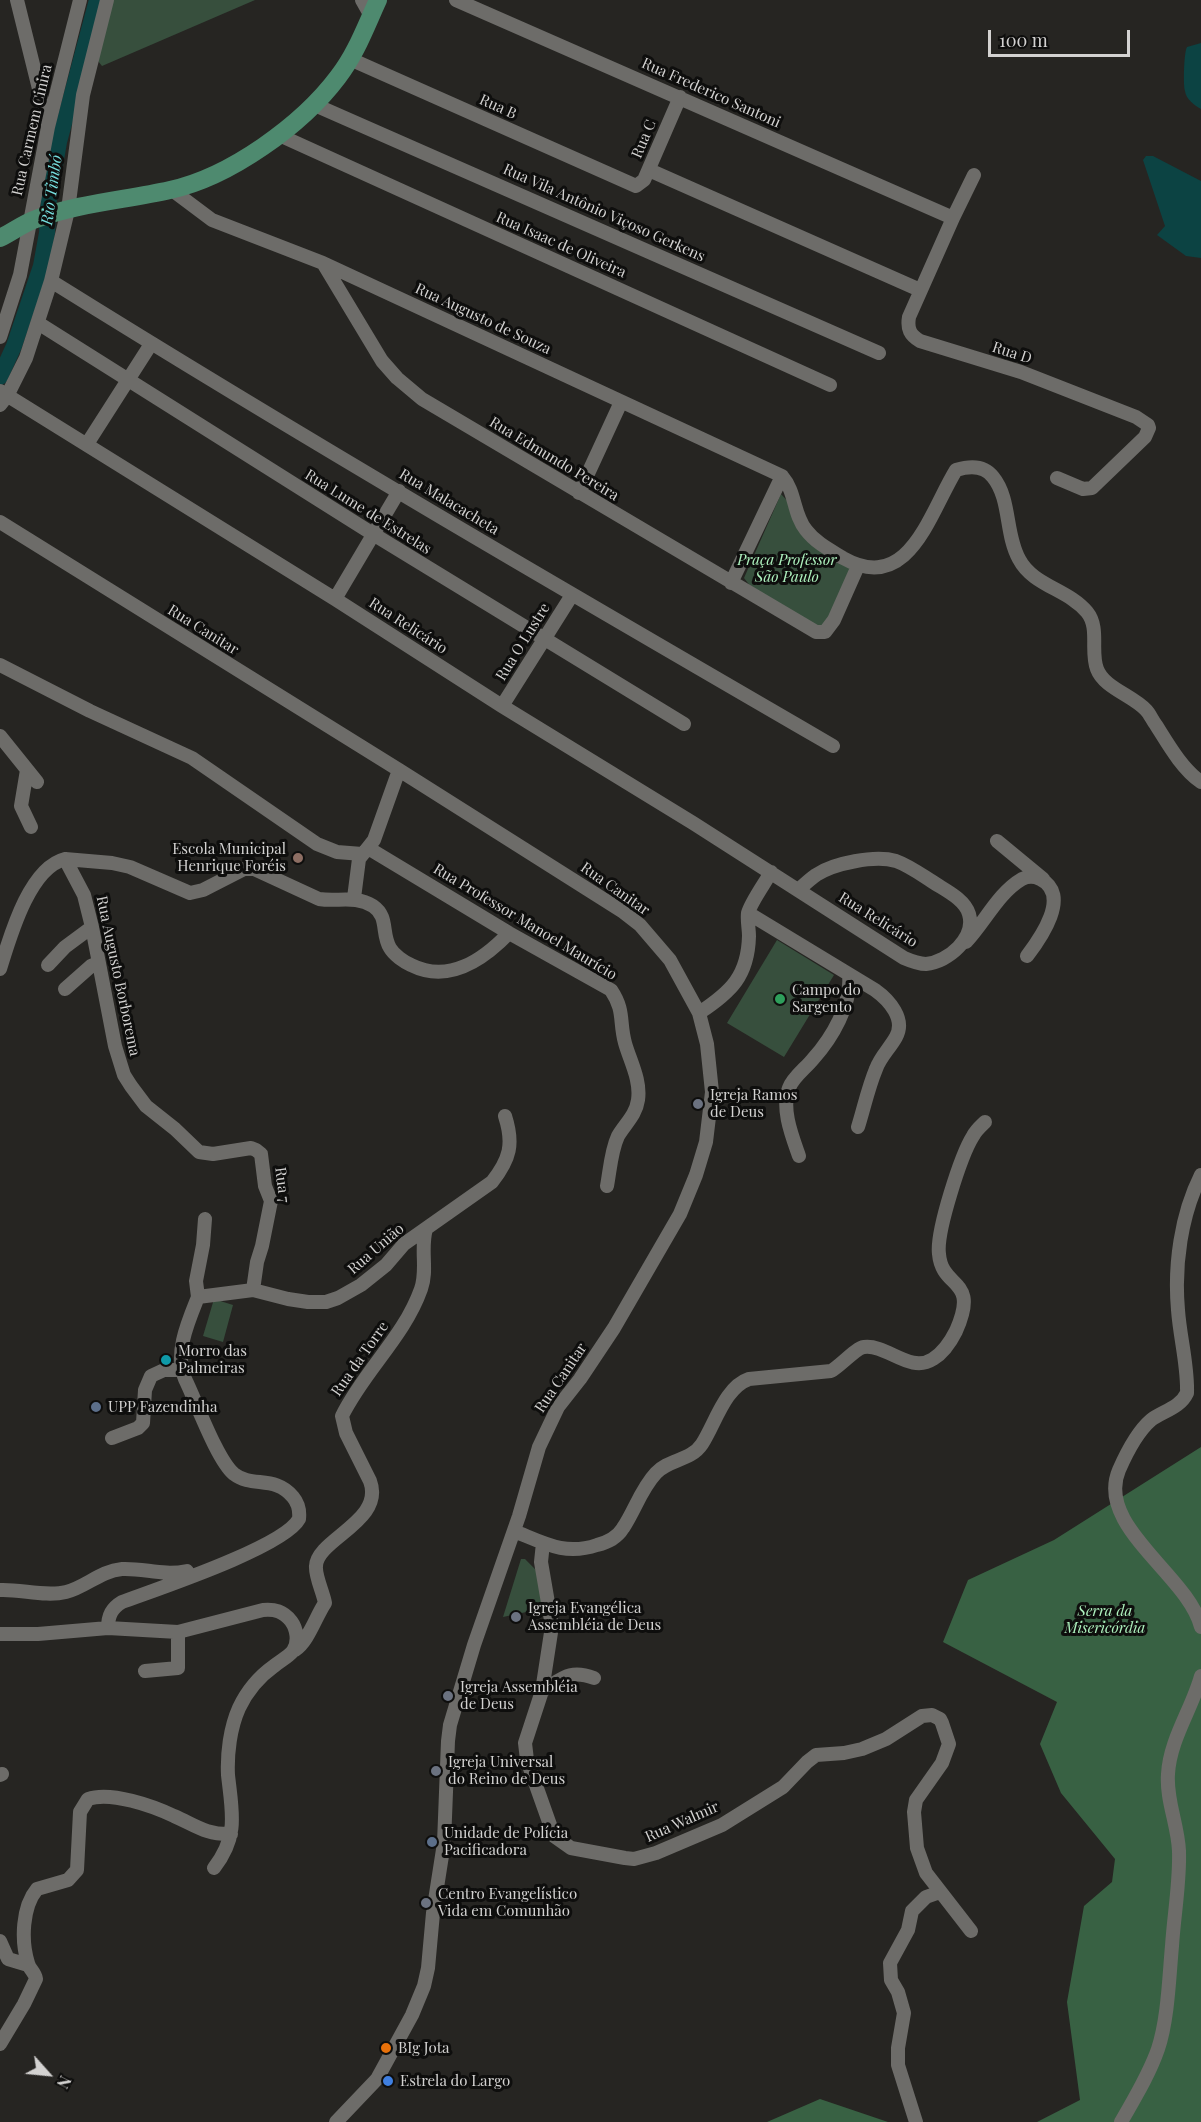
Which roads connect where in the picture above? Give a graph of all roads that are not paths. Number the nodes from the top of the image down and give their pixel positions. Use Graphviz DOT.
graph roads {
  1 [pos="17,0"];
  2 [pos="80,0"];
  3 [pos="106,0"];
  4 [pos="456,0"];
  5 [pos="370,5"];
  6 [pos="350,59"];
  7 [pos="680,97"];
  8 [pos="315,105"];
  9 [pos="48,127"];
  10 [pos="279,135"];
  11 [pos="649,170"];
  12 [pos="974,175"];
  13 [pos="632,185"];
  14 [pos="172,190"];
  15 [pos="64,211"];
  16 [pos="953,218"];
  17 [pos="33,220"];
  18 [pos="0,238"];
  19 [pos="323,263"];
  20 [pos="51,282"];
  21 [pos="920,290"];
  22 [pos="38,323"];
  23 [pos="0,337"];
  24 [pos="151,344"];
  25 [pos="879,352"];
  26 [pos="128,381"];
  27 [pos="830,385"];
  28 [pos="2,396"];
  29 [pos="621,402"];
  30 [pos="87,444"];
  31 [pos="782,476"];
  32 [pos="1057,478"];
  33 [pos="399,491"];
  34 [pos="579,493"];
  35 [pos="0,522"];
  36 [pos="373,534"];
  37 [pos="858,566"];
  38 [pos="731,583"];
  39 [pos="572,595"];
  40 [pos="335,599"];
  41 [pos="544,640"];
  42 [pos="0,665"];
  43 [pos="502,706"];
  44 [pos="684,724"];
  45 [pos="0,736"];
  46 [pos="833,746"];
  47 [pos="27,770"];
  48 [pos="399,770"];
  49 [pos="37,782"];
  50 [pos="1201,782"];
  51 [pos="31,827"];
  52 [pos="997,841"];
  53 [pos="365,851"];
  54 [pos="65,859"];
  55 [pos="771,872"];
  56 [pos="1044,881"];
  57 [pos="798,890"];
  58 [pos="354,898"];
  59 [pos="748,913"];
  60 [pos="92,927"];
  61 [pos="509,933"];
  62 [pos="958,949"];
  63 [pos="1027,956"];
  64 [pos="98,963"];
  65 [pos="48,965"];
  66 [pos="0,969"];
  67 [pos="849,975"];
  68 [pos="65,989"];
  69 [pos="699,1013"];
  70 [pos="505,1116"];
  71 [pos="985,1122"];
  72 [pos="858,1127"];
  73 [pos="193,1148"];
  74 [pos="799,1156"];
  75 [pos="1201,1174"];
  76 [pos="607,1186"];
  77 [pos="205,1219"];
  78 [pos="426,1229"];
  79 [pos="254,1290"];
  80 [pos="198,1297"];
  81 [pos="181,1370"];
  82 [pos="112,1438"];
  83 [pos="514,1531"];
  84 [pos="543,1543"];
  85 [pos="223,1563"];
  86 [pos="0,1590"];
  87 [pos="1201,1627"];
  88 [pos="108,1628"];
  89 [pos="178,1632"];
  90 [pos="0,1634"];
  91 [pos="293,1651"];
  92 [pos="145,1671"];
  93 [pos="1201,1676"];
  94 [pos="594,1678"];
  95 [pos="542,1691"];
  96 [pos="231,1834"];
  97 [pos="214,1868"];
  98 [pos="940,1892"];
  99 [pos="971,1930"];
  100 [pos="0,1941"];
  101 [pos="4,1959"];
  102 [pos="28,1965"];
  103 [pos="0,2044"];
  104 [pos="336,2122"];
  105 [pos="916,2122"];
  106 [pos="1120,2122"];
  1 -- 9 [label="street"];
  2 -- 9 [label="street, Rua Carmem Cinira"];
  3 -- 15 [label="street"];
  4 -- 7 [label="street, Rua Frederico Santoni"];
  5 -- 6 [label="main road"];
  6 -- 8 [label="main road"];
  6 -- 13 [label="street, Rua B"];
  7 -- 11 [label="street, Rua C"];
  7 -- 16 [label="street, Rua Frederico Santoni"];
  8 -- 10 [label="main road"];
  8 -- 25 [label="street, Rua Vila Antônio Viçoso Gerkens"];
  9 -- 17 [label="street, Rua Carmem Cinira"];
  10 -- 14 [label="main road"];
  10 -- 27 [label="street, Rua Isaac de Oliveira"];
  11 -- 13 [label="street, Rua C"];
  11 -- 21 [label="street"];
  12 -- 16 [label="street, Rua D"];
  14 -- 15 [label="main road"];
  14 -- 19 [label="street, Rua Augusto de Souza"];
  15 -- 17 [label="main road"];
  15 -- 20 [label="street"];
  16 -- 21 [label="street, Rua D"];
  17 -- 18 [label="main road"];
  17 -- 23 [label="street, Rua Carmem Cinira"];
  19 -- 29 [label="street, Rua Augusto de Souza"];
  19 -- 34 [label="street, Rua Edmundo Pereira"];
  20 -- 22 [label="street"];
  20 -- 24 [label="street, Rua Malacacheta"];
  21 -- 32 [label="street, Rua D"];
  22 -- 26 [label="street, Rua Lume de Estrelas"];
  22 -- 28 [label="street"];
  24 -- 26 [label="street"];
  24 -- 33 [label="street, Rua Malacacheta"];
  26 -- 30 [label="street"];
  26 -- 36 [label="street, Rua Lume de Estrelas"];
  28 -- 30 [label="street, Rua Relicário"];
  29 -- 31 [label="street, Rua Augusto de Souza"];
  29 -- 34 [label="street"];
  30 -- 40 [label="street, Rua Relicário"];
  31 -- 37 [label="street"];
  31 -- 38 [label="street"];
  33 -- 36 [label="street"];
  33 -- 39 [label="street, Rua Malacacheta"];
  34 -- 38 [label="street, Rua Edmundo Pereira"];
  35 -- 48 [label="street, Rua Canitar"];
  36 -- 40 [label="street"];
  36 -- 41 [label="street, Rua Lume de Estrelas"];
  37 -- 38 [label="street, Rua Edmundo Pereira"];
  37 -- 50 [label="street"];
  39 -- 41 [label="street, Rua O Lustre"];
  39 -- 46 [label="street, Rua Malacacheta"];
  40 -- 43 [label="street, Rua Relicário"];
  41 -- 43 [label="street, Rua O Lustre"];
  41 -- 44 [label="street, Rua Lume de Estrelas"];
  42 -- 53 [label="street, Rua Professor Manoel Maurício"];
  43 -- 55 [label="street, Rua Relicário"];
  45 -- 47 [label="street"];
  47 -- 49 [label="street"];
  47 -- 51 [label="street"];
  48 -- 53 [label="street"];
  48 -- 69 [label="street, Rua Canitar"];
  52 -- 56 [label="street"];
  53 -- 58 [label="street"];
  53 -- 61 [label="street, Rua Professor Manoel Maurício"];
  54 -- 58 [label="street"];
  54 -- 60 [label="street, Rua Augusto Borborema"];
  54 -- 66 [label="street"];
  55 -- 57 [label="street, Rua Relicário"];
  55 -- 59 [label="street"];
  56 -- 62 [label="street, Rua Relicário"];
  56 -- 63 [label="street"];
  57 -- 62 [label="street, Rua Relicário"];
  57 -- 62 [label="street"];
  58 -- 61 [label="street"];
  59 -- 67 [label="street"];
  59 -- 69 [label="street"];
  60 -- 64 [label="street, Rua Augusto Borborema"];
  60 -- 65 [label="street"];
  61 -- 76 [label="street, Rua Professor Manoel Maurício"];
  64 -- 68 [label="street"];
  64 -- 73 [label="street, Rua Augusto Borborema"];
  67 -- 72 [label="street"];
  67 -- 74 [label="street"];
  69 -- 83 [label="street, Rua Canitar"];
  70 -- 78 [label="street, Rua União"];
  71 -- 84 [label="street"];
  73 -- 79 [label="street, Rua 7"];
  75 -- 87 [label="street"];
  77 -- 80 [label="street"];
  78 -- 79 [label="street, Rua União"];
  78 -- 91 [label="street, Rua da Torre"];
  79 -- 80 [label="street, Rua União"];
  80 -- 81 [label="street"];
  81 -- 82 [label="street"];
  81 -- 85 [label="street"];
  83 -- 84 [label="street"];
  83 -- 104 [label="street, Rua Canitar"];
  84 -- 95 [label="street, Rua Walmir"];
  85 -- 86 [label="street"];
  85 -- 88 [label="street"];
  88 -- 89 [label="street"];
  88 -- 90 [label="street"];
  89 -- 91 [label="street"];
  89 -- 92 [label="street"];
  91 -- 96 [label="street"];
  93 -- 106 [label="street"];
  94 -- 95 [label="street"];
  95 -- 98 [label="street, Rua Walmir"];
  96 -- 97 [label="street"];
  96 -- 102 [label="street"];
  98 -- 99 [label="street"];
  98 -- 105 [label="street"];
  100 -- 101 [label="street"];
  101 -- 102 [label="street"];
  102 -- 103 [label="street"];
}
